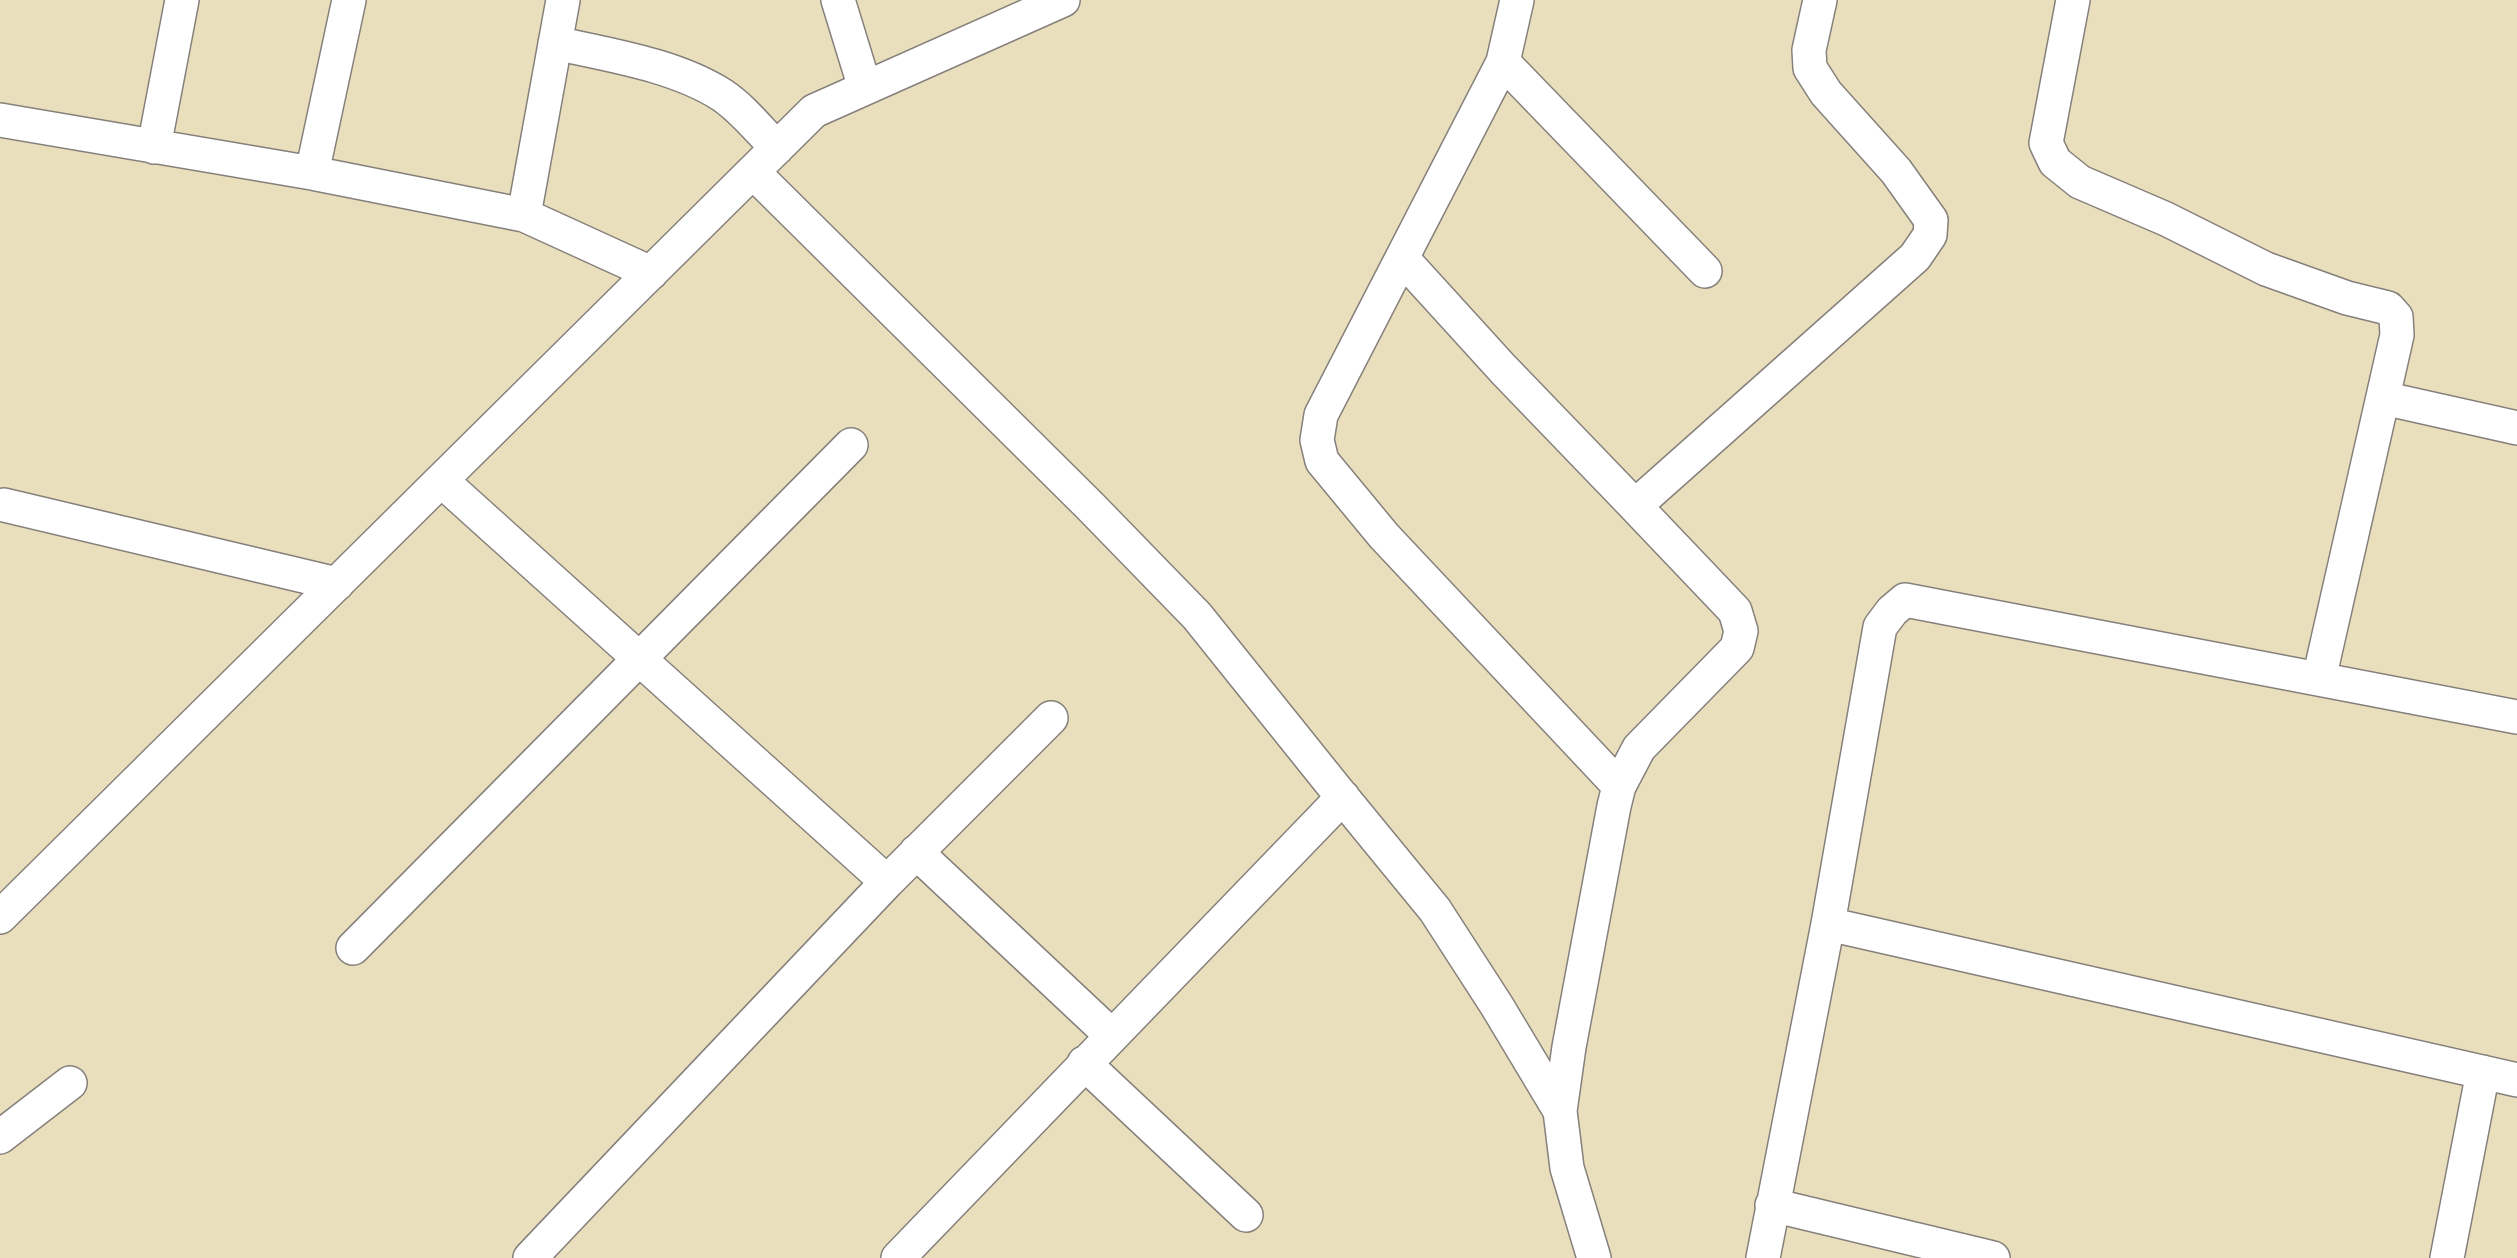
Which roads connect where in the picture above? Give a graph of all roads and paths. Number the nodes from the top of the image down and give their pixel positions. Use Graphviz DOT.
graph roads {
  1 [pos="182,0"];
  2 [pos="349,0"];
  3 [pos="563,0"];
  4 [pos="838,0"];
  5 [pos="1063,0"];
  6 [pos="1517,0"];
  7 [pos="1821,0"];
  8 [pos="2073,0"];
  9 [pos="1012,10"];
  10 [pos="555,43"];
  11 [pos="1503,62"];
  12 [pos="865,88"];
  13 [pos="0,120"];
  14 [pos="154,147"];
  15 [pos="777,148"];
  16 [pos="753,172"];
  17 [pos="312,173"];
  18 [pos="524,215"];
  19 [pos="1402,258"];
  20 [pos="1705,271"];
  21 [pos="651,273"];
  22 [pos="2383,398"];
  23 [pos="2517,428"];
  24 [pos="851,445"];
  25 [pos="442,481"];
  26 [pos="4,505"];
  27 [pos="1634,506"];
  28 [pos="337,584"];
  29 [pos="639,659"];
  30 [pos="2319,679"];
  31 [pos="1051,718"];
  32 [pos="2517,718"];
  33 [pos="1619,786"];
  34 [pos="1343,797"];
  35 [pos="916,852"];
  36 [pos="887,882"];
  37 [pos="0,917"];
  38 [pos="1828,924"];
  39 [pos="353,947"];
  40 [pos="1111,1035"];
  41 [pos="1084,1063"];
  42 [pos="2483,1072"];
  43 [pos="2517,1080"];
  44 [pos="70,1083"];
  45 [pos="1560,1111"];
  46 [pos="0,1137"];
  47 [pos="1772,1205"];
  48 [pos="1247,1215"];
  49 [pos="530,1258"];
  50 [pos="898,1258"];
  51 [pos="1594,1258"];
  52 [pos="1763,1258"];
  53 [pos="1993,1258"];
  54 [pos="2447,1258"];
  1 -- 14 [label="street"];
  2 -- 17 [label="street"];
  3 -- 10 [label="street"];
  4 -- 12 [label="street"];
  5 -- 9 [label="street"];
  6 -- 11 [label="street"];
  7 -- 27 [label="street"];
  8 -- 22 [label="street"];
  9 -- 12 [label="street"];
  10 -- 15 [label="street"];
  10 -- 18 [label="street"];
  11 -- 19 [label="street"];
  11 -- 20 [label="street"];
  12 -- 15 [label="street"];
  13 -- 14 [label="street"];
  14 -- 17 [label="street"];
  15 -- 16 [label="street"];
  16 -- 21 [label="street"];
  16 -- 34 [label="street"];
  17 -- 18 [label="street"];
  18 -- 21 [label="street"];
  19 -- 27 [label="street"];
  19 -- 33 [label="street"];
  21 -- 25 [label="street"];
  22 -- 23 [label="street"];
  22 -- 30 [label="street"];
  24 -- 29 [label="street"];
  25 -- 28 [label="street"];
  25 -- 29 [label="street"];
  26 -- 28 [label="street"];
  27 -- 33 [label="street"];
  28 -- 37 [label="street"];
  29 -- 36 [label="street"];
  29 -- 39 [label="street"];
  30 -- 32 [label="street"];
  30 -- 38 [label="street"];
  31 -- 35 [label="street"];
  33 -- 45 [label="street"];
  34 -- 40 [label="street"];
  34 -- 45 [label="street"];
  35 -- 36 [label="street"];
  35 -- 40 [label="street"];
  36 -- 49 [label="street"];
  38 -- 42 [label="street"];
  38 -- 47 [label="street"];
  40 -- 41 [label="street"];
  41 -- 48 [label="street"];
  41 -- 50 [label="street"];
  42 -- 43 [label="street"];
  42 -- 54 [label="street"];
  44 -- 46 [label="street"];
  45 -- 51 [label="street"];
  47 -- 52 [label="street"];
  47 -- 53 [label="street"];
}
